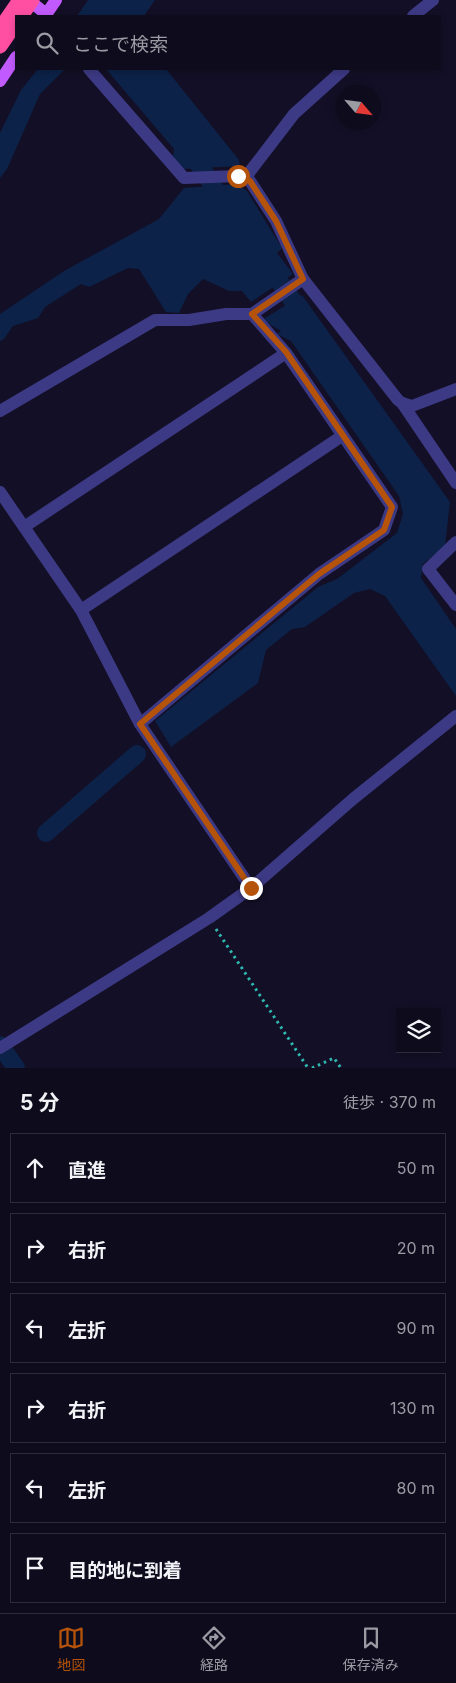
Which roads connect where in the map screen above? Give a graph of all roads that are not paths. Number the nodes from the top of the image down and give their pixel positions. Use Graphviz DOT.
graph roads {
  1 [pos="20,0"];
  2 [pos="31,0"];
  3 [pos="56,0"];
  4 [pos="433,0"];
  5 [pos="22,15"];
  6 [pos="45,15"];
  7 [pos="47,15"];
  8 [pos="414,15"];
  9 [pos="15,24"];
  10 [pos="0,29"];
  11 [pos="0,46"];
  12 [pos="15,59"];
  13 [pos="91,70"];
  14 [pos="343,70"];
  15 [pos="0,81"];
  16 [pos="245,178"];
  17 [pos="303,279"];
  18 [pos="252,314"];
  19 [pos="286,352"];
  20 [pos="456,389"];
  21 [pos="402,404"];
  22 [pos="0,411"];
  23 [pos="342,436"];
  24 [pos="456,483"];
  25 [pos="0,492"];
  26 [pos="24,527"];
  27 [pos="456,542"];
  28 [pos="456,605"];
  29 [pos="81,610"];
  30 [pos="456,716"];
  31 [pos="140,724"];
  32 [pos="251,888"];
  33 [pos="0,1048"];
  1 -- 10 [label="highway"];
  2 -- 5 [label="highway, bridge"];
  2 -- 6 [label="main road"];
  3 -- 7 [label="main road"];
  4 -- 8 [label="street"];
  9 -- 11 [label="highway"];
  12 -- 15 [label="main road"];
  13 -- 16 [label="street"];
  14 -- 16 [label="street"];
  16 -- 17 [label="street"];
  17 -- 18 [label="street"];
  17 -- 21 [label="street"];
  18 -- 19 [label="street"];
  18 -- 22 [label="street"];
  19 -- 23 [label="street"];
  19 -- 26 [label="street"];
  20 -- 21 [label="street"];
  21 -- 24 [label="street"];
  23 -- 29 [label="street"];
  23 -- 31 [label="street"];
  25 -- 26 [label="street"];
  26 -- 29 [label="street"];
  27 -- 28 [label="street"];
  29 -- 31 [label="street"];
  30 -- 32 [label="street"];
  31 -- 32 [label="street"];
  32 -- 33 [label="street"];
}
